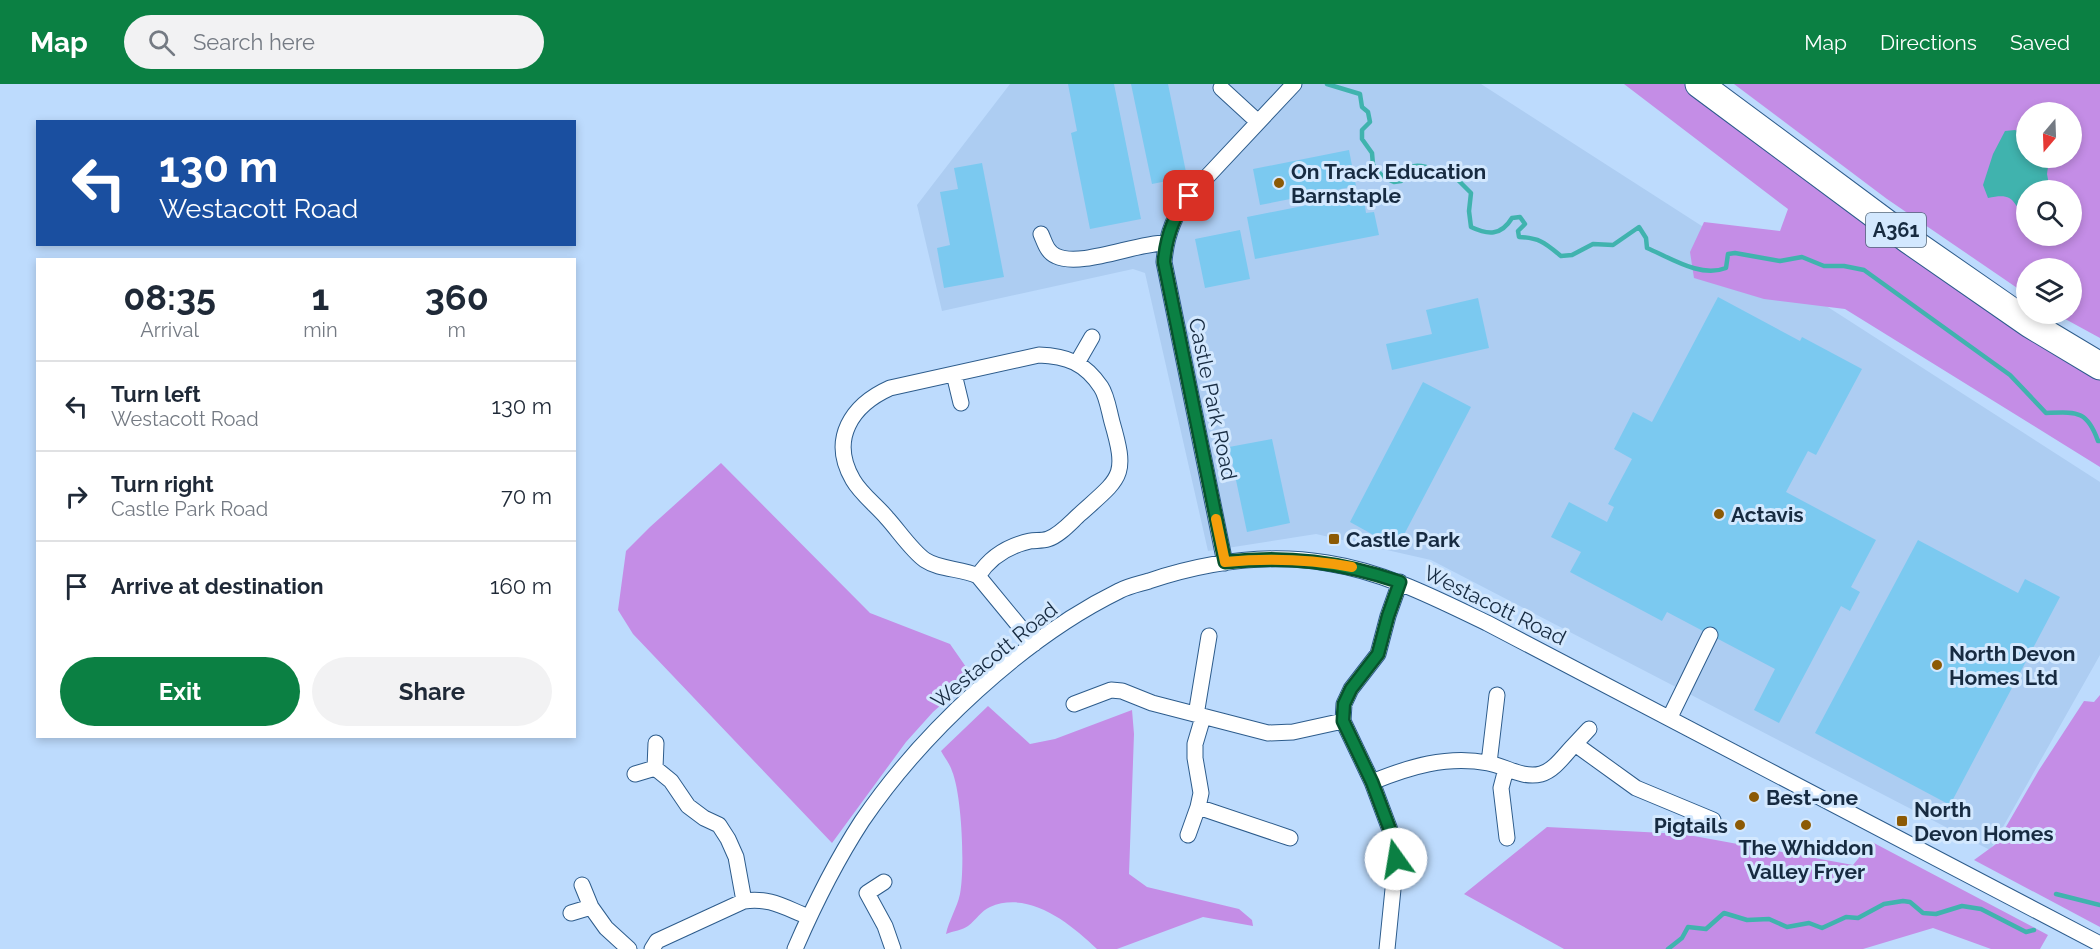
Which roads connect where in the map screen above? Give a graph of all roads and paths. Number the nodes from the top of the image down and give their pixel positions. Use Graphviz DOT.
graph roads {
  1 [pos="1294,84"];
  2 [pos="1699,84"];
  3 [pos="1221,88"];
  4 [pos="1258,122"];
  5 [pos="1041,234"];
  6 [pos="1165,243"];
  7 [pos="1092,337"];
  8 [pos="1077,363"];
  9 [pos="2100,366"];
  10 [pos="954,374"];
  11 [pos="961,403"];
  12 [pos="1225,562"];
  13 [pos="978,576"];
  14 [pos="1400,582"];
  15 [pos="1710,635"];
  16 [pos="1209,636"];
  17 [pos="1034,644"];
  18 [pos="1497,695"];
  19 [pos="1074,704"];
  20 [pos="1199,716"];
  21 [pos="1670,717"];
  22 [pos="1343,721"];
  23 [pos="1590,729"];
  24 [pos="656,743"];
  25 [pos="1575,744"];
  26 [pos="1489,763"];
  27 [pos="655,768"];
  28 [pos="1506,769"];
  29 [pos="635,774"];
  30 [pos="1372,782"];
  31 [pos="1198,807"];
  32 [pos="1713,820"];
  33 [pos="1188,836"];
  34 [pos="1290,838"];
  35 [pos="1507,838"];
  36 [pos="885,882"];
  37 [pos="582,885"];
  38 [pos="744,901"];
  39 [pos="591,907"];
  40 [pos="571,912"];
  41 [pos="809,917"];
  42 [pos="2100,944"];
  43 [pos="629,949"];
  44 [pos="652,949"];
  45 [pos="795,949"];
  46 [pos="893,949"];
  47 [pos="1387,949"];
  1 -- 4 [label="street, Castle Park Road"];
  2 -- 9 [label="highway, A361"];
  3 -- 4 [label="street"];
  4 -- 6 [label="street, Castle Park Road"];
  5 -- 6 [label="street"];
  6 -- 12 [label="street, Castle Park Road"];
  7 -- 8 [label="street"];
  8 -- 10 [label="street"];
  8 -- 13 [label="street"];
  10 -- 11 [label="street"];
  10 -- 13 [label="street"];
  12 -- 14 [label="street, Westacott Road"];
  12 -- 17 [label="street, Westacott Road"];
  13 -- 17 [label="street"];
  14 -- 21 [label="street, Westacott Road"];
  14 -- 22 [label="street"];
  15 -- 21 [label="street"];
  16 -- 20 [label="street"];
  17 -- 41 [label="street, Westacott Road"];
  18 -- 26 [label="street"];
  19 -- 20 [label="street"];
  20 -- 22 [label="street"];
  20 -- 31 [label="street"];
  21 -- 42 [label="street, Westacott Road"];
  22 -- 30 [label="street"];
  23 -- 25 [label="street"];
  24 -- 27 [label="street"];
  25 -- 28 [label="street"];
  25 -- 32 [label="street"];
  26 -- 28 [label="street"];
  26 -- 30 [label="street"];
  27 -- 29 [label="street"];
  27 -- 38 [label="street"];
  28 -- 35 [label="street"];
  30 -- 47 [label="street"];
  31 -- 33 [label="street"];
  31 -- 34 [label="street"];
  36 -- 46 [label="street"];
  37 -- 39 [label="street"];
  38 -- 41 [label="street"];
  38 -- 44 [label="street"];
  39 -- 40 [label="street"];
  39 -- 43 [label="street"];
  41 -- 45 [label="street, Westacott Road"];
}
